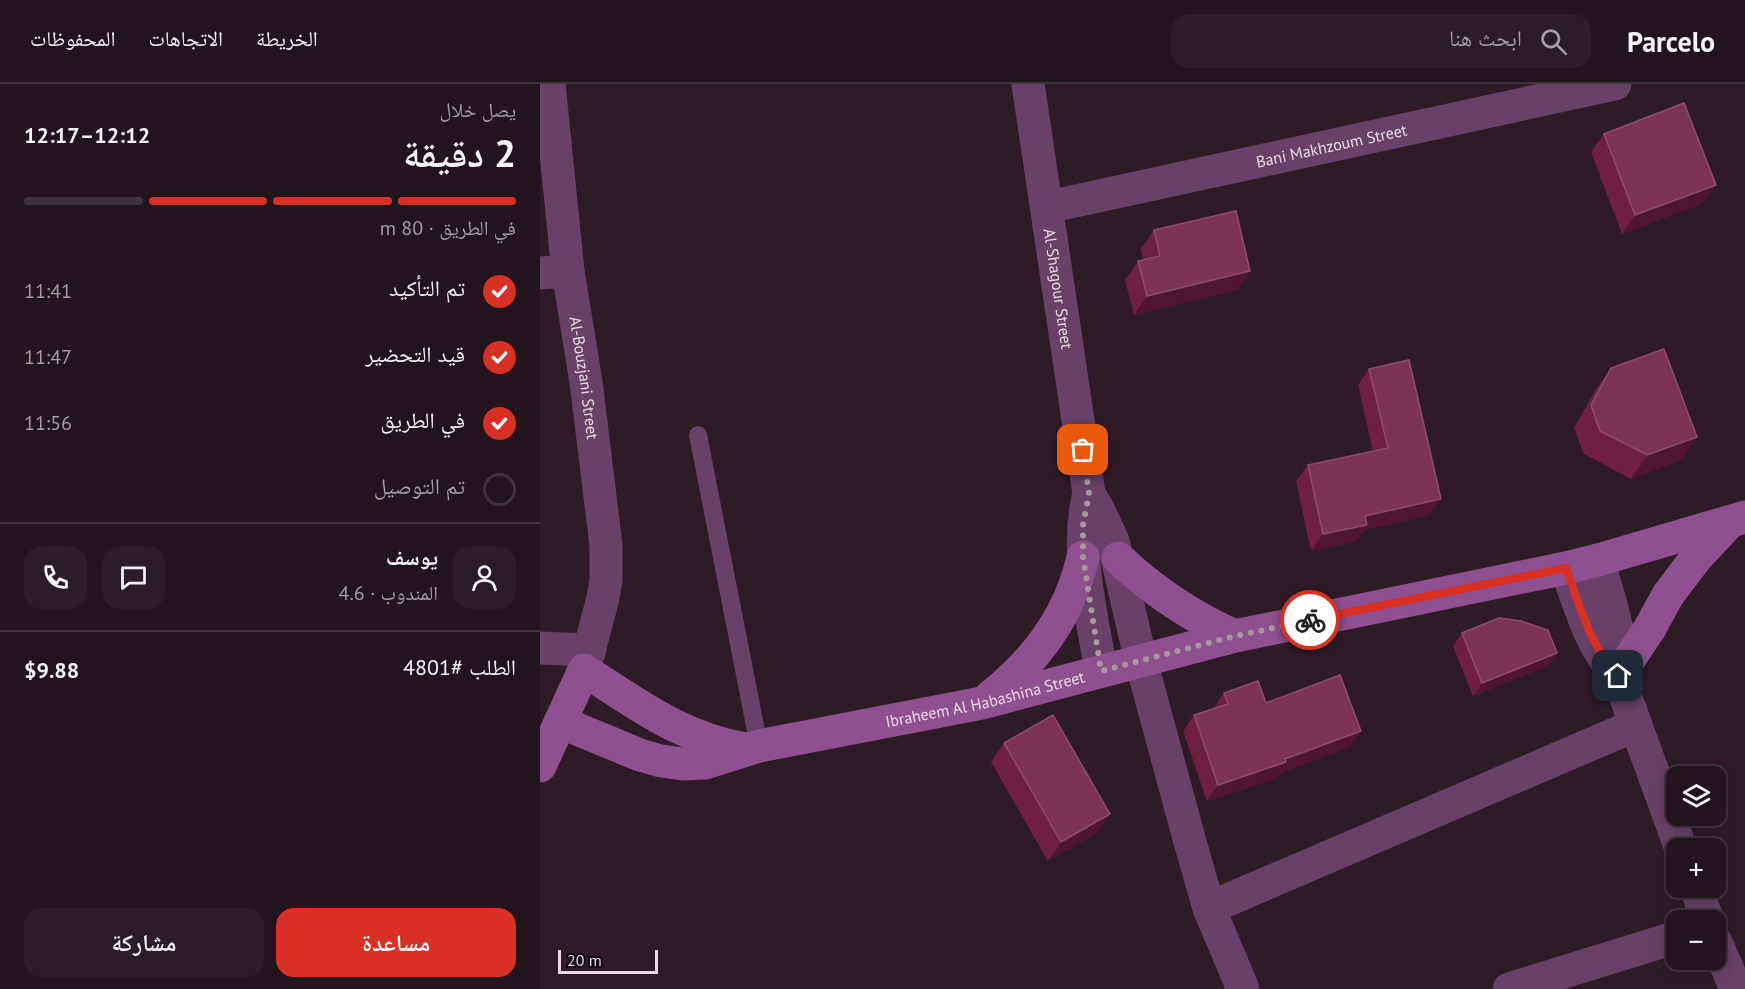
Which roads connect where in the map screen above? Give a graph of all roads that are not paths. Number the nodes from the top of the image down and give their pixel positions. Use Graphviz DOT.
graph roads {
  1 [pos="549,84"];
  2 [pos="1028,84"];
  3 [pos="1615,84"];
  4 [pos="1048,207"];
  5 [pos="554,272"];
  6 [pos="698,435"];
  7 [pos="1089,494"];
  8 [pos="1738,519"];
  9 [pos="1083,557"];
  10 [pos="1118,558"];
  11 [pos="1598,560"];
  12 [pos="1566,568"];
  13 [pos="1235,636"];
  14 [pos="540,648"];
  15 [pos="587,660"];
  16 [pos="1141,661"];
  17 [pos="1101,671"];
  18 [pos="1618,676"];
  19 [pos="982,703"];
  20 [pos="560,722"];
  21 [pos="1636,725"];
  22 [pos="753,748"];
  23 [pos="540,766"];
  24 [pos="1677,838"];
  25 [pos="1209,908"];
  26 [pos="1666,940"];
  27 [pos="1726,966"];
  28 [pos="1243,989"];
  29 [pos="1509,989"];
  30 [pos="1736,989"];
  1 -- 5 [label="street, Al-Bouzjani Street"];
  2 -- 4 [label="street, Al-Shagour Street"];
  3 -- 4 [label="street, Bani Makhzoum Street"];
  4 -- 7 [label="street, Al-Shagour Street"];
  5 -- 15 [label="street, Al-Bouzjani Street"];
  6 -- 22 [label="lane"];
  7 -- 9 [label="street, Al-Shagour Street"];
  7 -- 10 [label="street, Al-Shagour Street"];
  8 -- 11 [label="street, Ibraheem Al Habashina Street"];
  8 -- 18 [label="street"];
  9 -- 17 [label="street, Al-Shagour Street"];
  9 -- 19 [label="street"];
  10 -- 13 [label="street"];
  10 -- 16 [label="street, Al-Shagour Street"];
  11 -- 12 [label="street, Ibraheem Al Habashina Street"];
  11 -- 18 [label="street"];
  12 -- 13 [label="street, Ibraheem Al Habashina Street"];
  12 -- 18 [label="street"];
  13 -- 16 [label="street, Ibraheem Al Habashina Street"];
  14 -- 15 [label="street"];
  15 -- 20 [label="street"];
  15 -- 22 [label="street, Ibraheem Al Habashina Street"];
  16 -- 17 [label="street, Ibraheem Al Habashina Street"];
  16 -- 25 [label="street, Al-Shagour Street"];
  17 -- 19 [label="street, Ibraheem Al Habashina Street"];
  18 -- 21 [label="street"];
  19 -- 22 [label="street, Ibraheem Al Habashina Street"];
  20 -- 22 [label="street, Ibraheem Al Habashina Street"];
  20 -- 23 [label="street"];
  21 -- 24 [label="street"];
  21 -- 25 [label="street"];
  25 -- 28 [label="street, Al-Shagour Street"];
  26 -- 29 [label="street"];
  27 -- 30 [label="street"];
}
